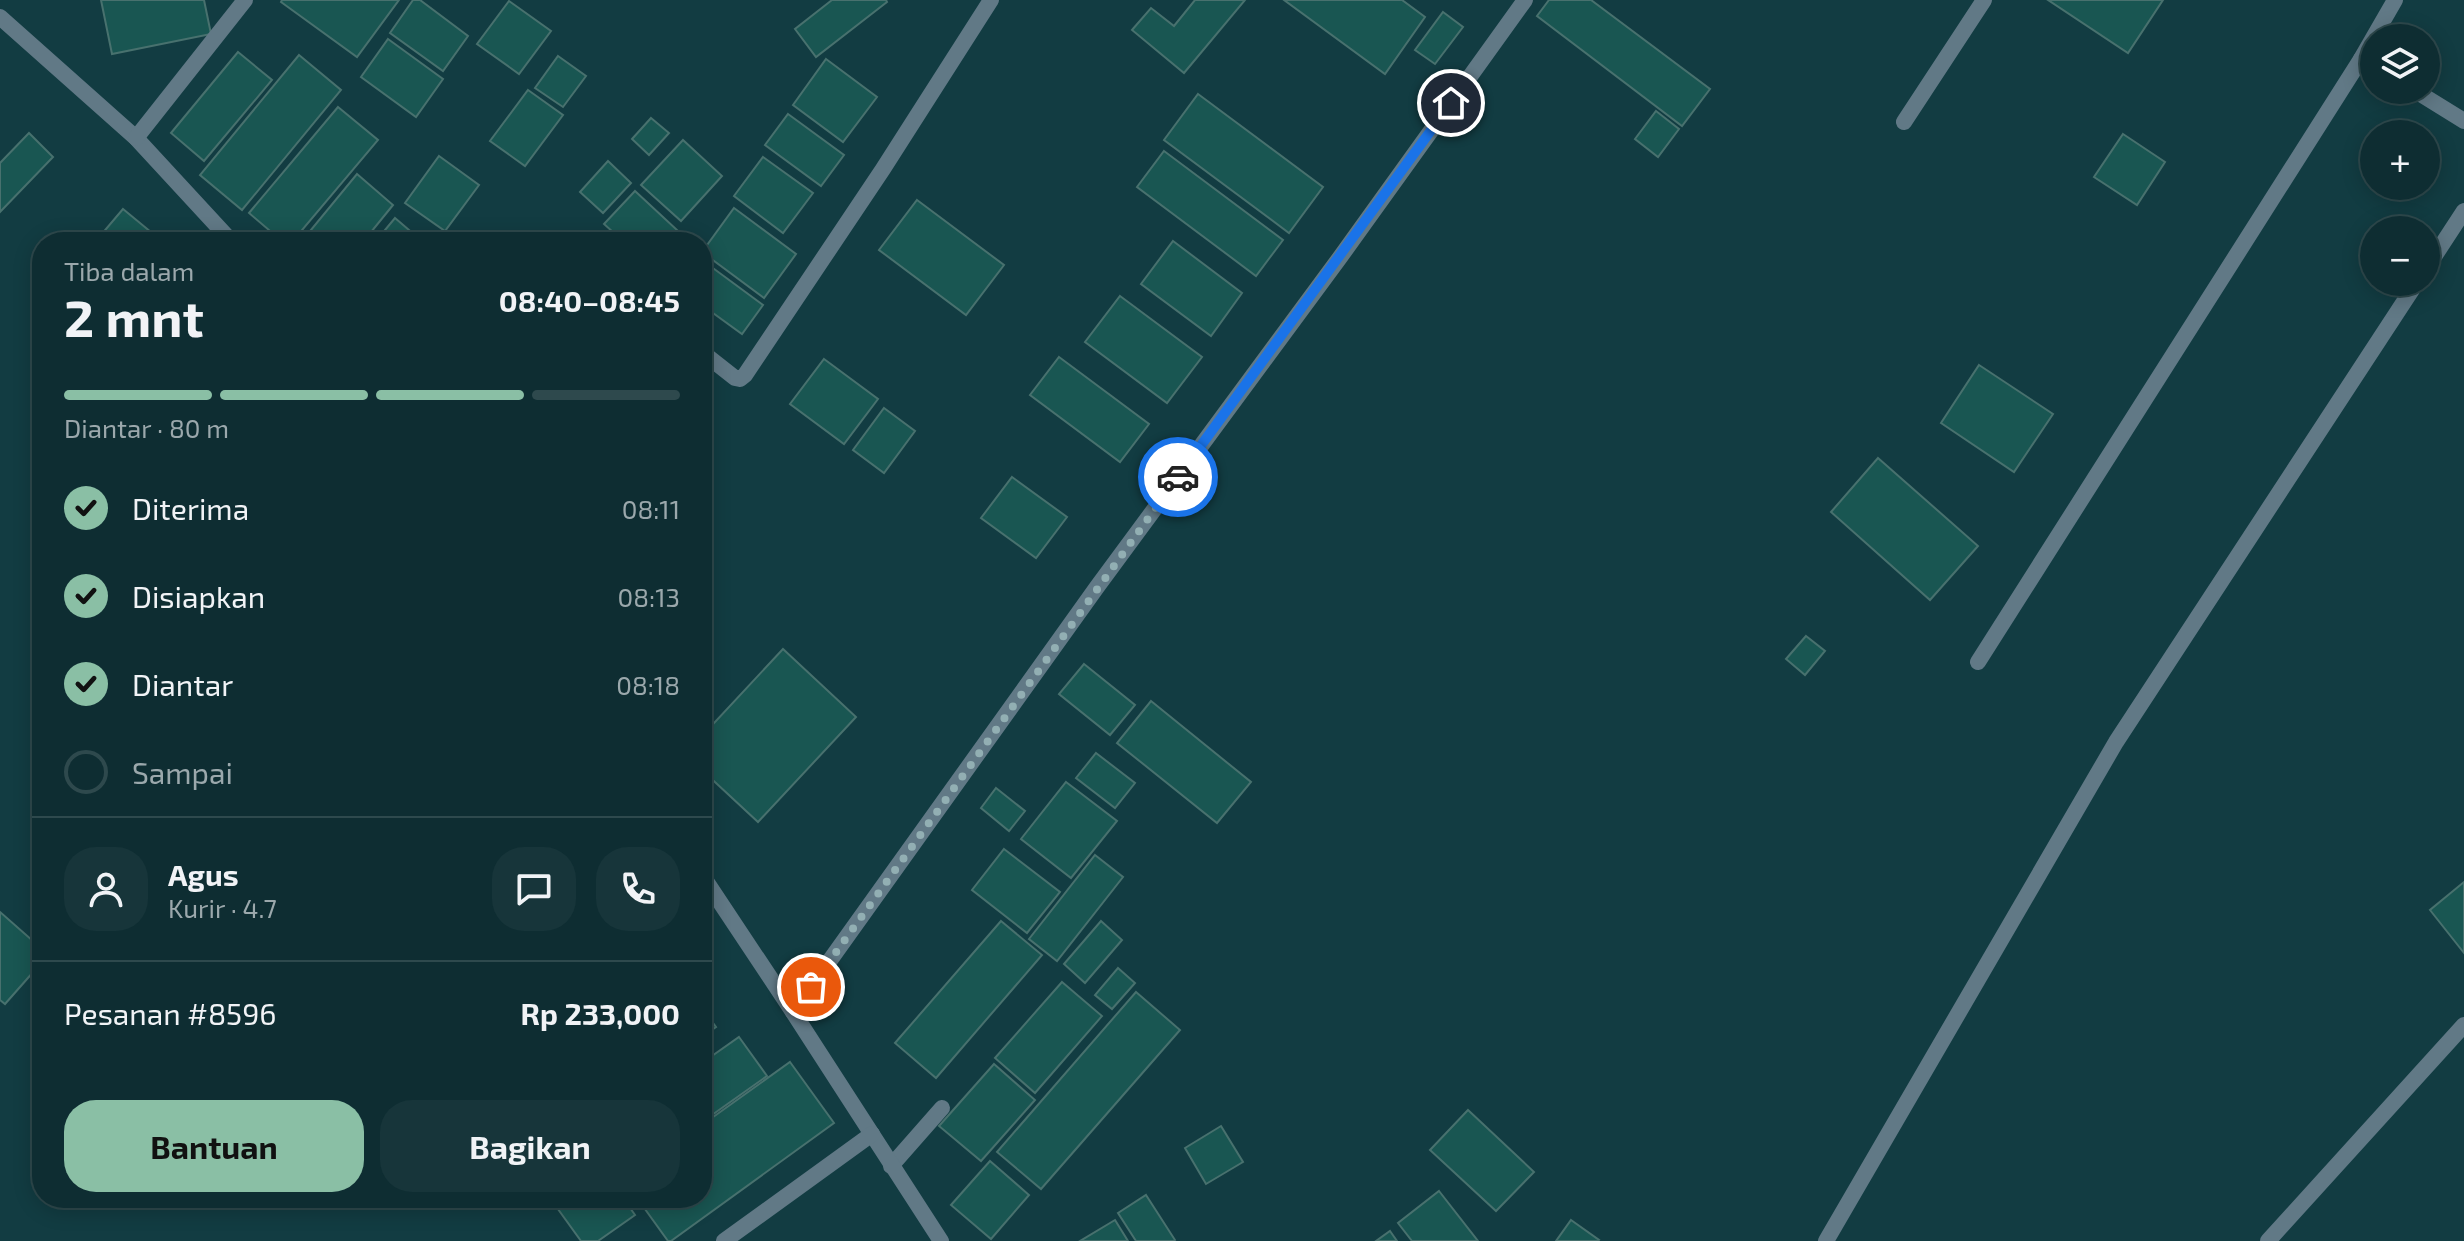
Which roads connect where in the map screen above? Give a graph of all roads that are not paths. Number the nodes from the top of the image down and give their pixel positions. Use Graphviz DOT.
graph roads {
  1 [pos="245,0"];
  2 [pos="991,0"];
  3 [pos="1525,0"];
  4 [pos="1984,0"];
  5 [pos="2395,0"];
  6 [pos="1,19"];
  7 [pos="2385,24"];
  8 [pos="2360,74"];
  9 [pos="2437,104"];
  10 [pos="2464,121"];
  11 [pos="1904,122"];
  12 [pos="136,138"];
  13 [pos="2464,211"];
  14 [pos="223,232"];
  15 [pos="2440,248"];
  16 [pos="2408,296"];
  17 [pos="712,360"];
  18 [pos="1978,662"];
  19 [pos="712,890"];
  20 [pos="793,1012"];
  21 [pos="2464,1025"];
  22 [pos="942,1108"];
  23 [pos="872,1134"];
  24 [pos="891,1166"];
  25 [pos="724,1241"];
  26 [pos="941,1241"];
  27 [pos="1826,1241"];
  28 [pos="2268,1241"];
  1 -- 12 [label="street"];
  2 -- 17 [label="street"];
  3 -- 20 [label="street"];
  4 -- 11 [label="street"];
  5 -- 7 [label="street"];
  6 -- 12 [label="street"];
  8 -- 18 [label="street"];
  9 -- 10 [label="street"];
  12 -- 14 [label="street"];
  13 -- 15 [label="street"];
  16 -- 27 [label="street"];
  19 -- 20 [label="street"];
  20 -- 23 [label="street"];
  21 -- 28 [label="street"];
  22 -- 24 [label="street"];
  23 -- 24 [label="street"];
  23 -- 25 [label="street"];
  24 -- 26 [label="street"];
}
